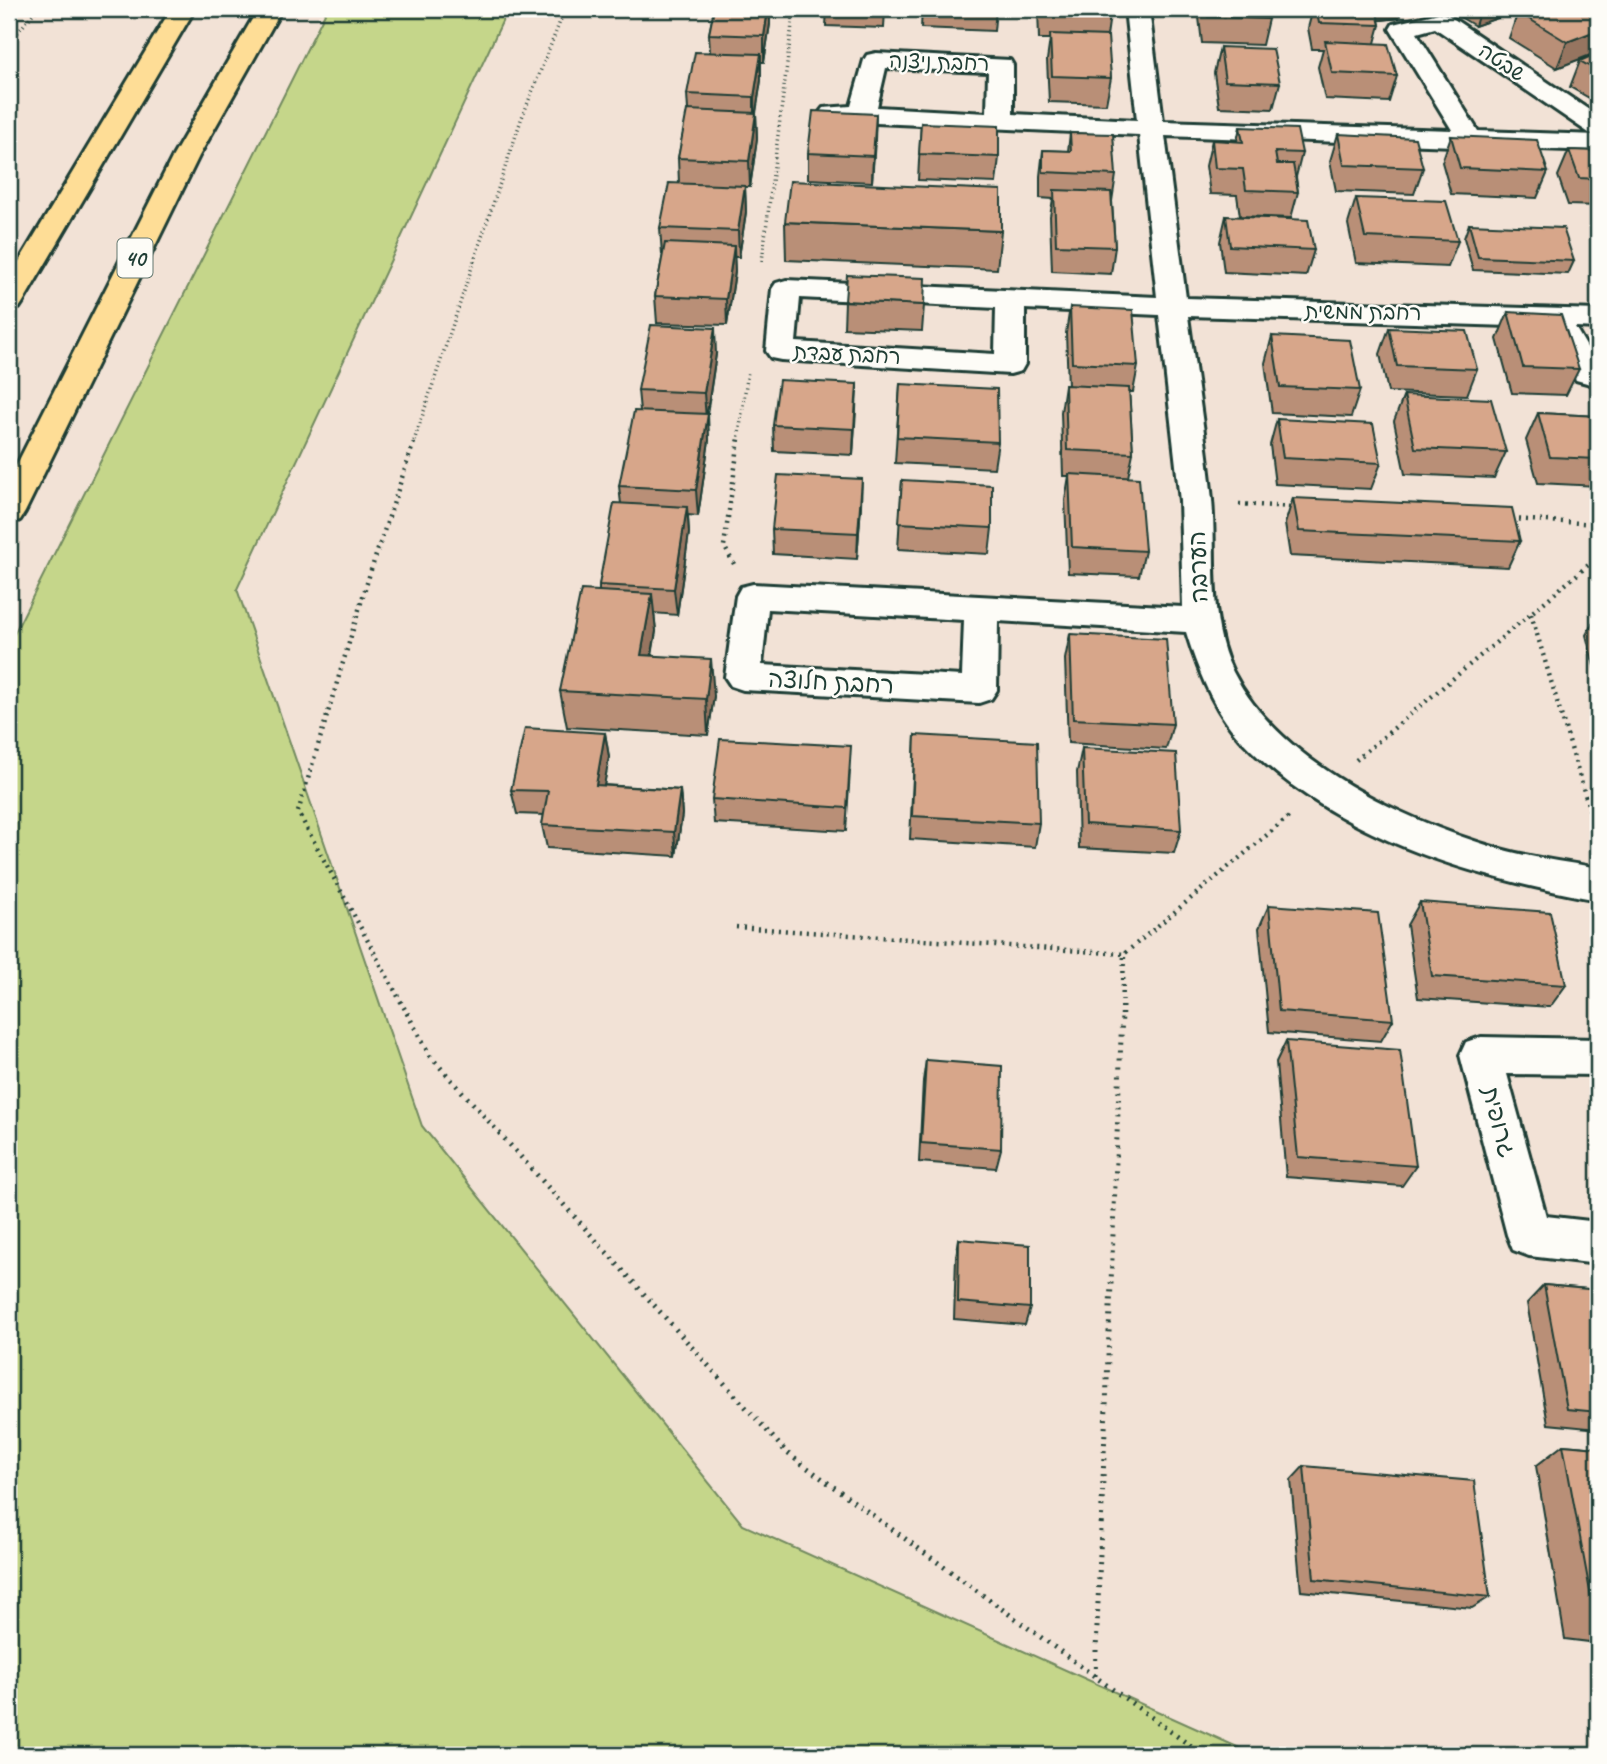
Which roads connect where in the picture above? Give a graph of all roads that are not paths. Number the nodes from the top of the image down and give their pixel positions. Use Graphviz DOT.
graph roads {
  1 [pos="183,9"];
  2 [pos="270,9"];
  3 [pos="1137,9"];
  4 [pos="832,113"];
  5 [pos="862,115"];
  6 [pos="1000,122"];
  7 [pos="1598,127"];
  8 [pos="1151,128"];
  9 [pos="1470,139"];
  10 [pos="1598,143"];
  11 [pos="1011,299"];
  12 [pos="9,302"];
  13 [pos="1172,307"];
  14 [pos="1554,317"];
  15 [pos="1598,319"];
  16 [pos="1598,376"];
  17 [pos="9,512"];
  18 [pos="981,608"];
  19 [pos="1200,620"];
  20 [pos="1598,884"];
  21 [pos="1598,1057"];
  22 [pos="1598,1243"];
  1 -- 12 [label="highway"];
  2 -- 17 [label="highway, 40"];
  3 -- 8 [label="street, הערבה"];
  4 -- 5 [label="street"];
  5 -- 6 [label="street"];
  5 -- 6 [label="street, רחבת ניצנה"];
  6 -- 8 [label="street"];
  7 -- 9 [label="street, שבטה"];
  8 -- 9 [label="street"];
  8 -- 13 [label="street, הערבה"];
  9 -- 10 [label="street"];
  11 -- 11 [label="street, רחבת עבדת"];
  11 -- 13 [label="street, רחבת עבדת"];
  13 -- 14 [label="street, רחבת ממשית"];
  13 -- 19 [label="street, הערבה"];
  14 -- 15 [label="street, רחבת ממשית"];
  14 -- 16 [label="street"];
  18 -- 18 [label="street, רחבת חלוצה"];
  18 -- 19 [label="street, רחבת חלוצה"];
  19 -- 20 [label="street, הערבה"];
  21 -- 22 [label="street, גרופית"];
}
